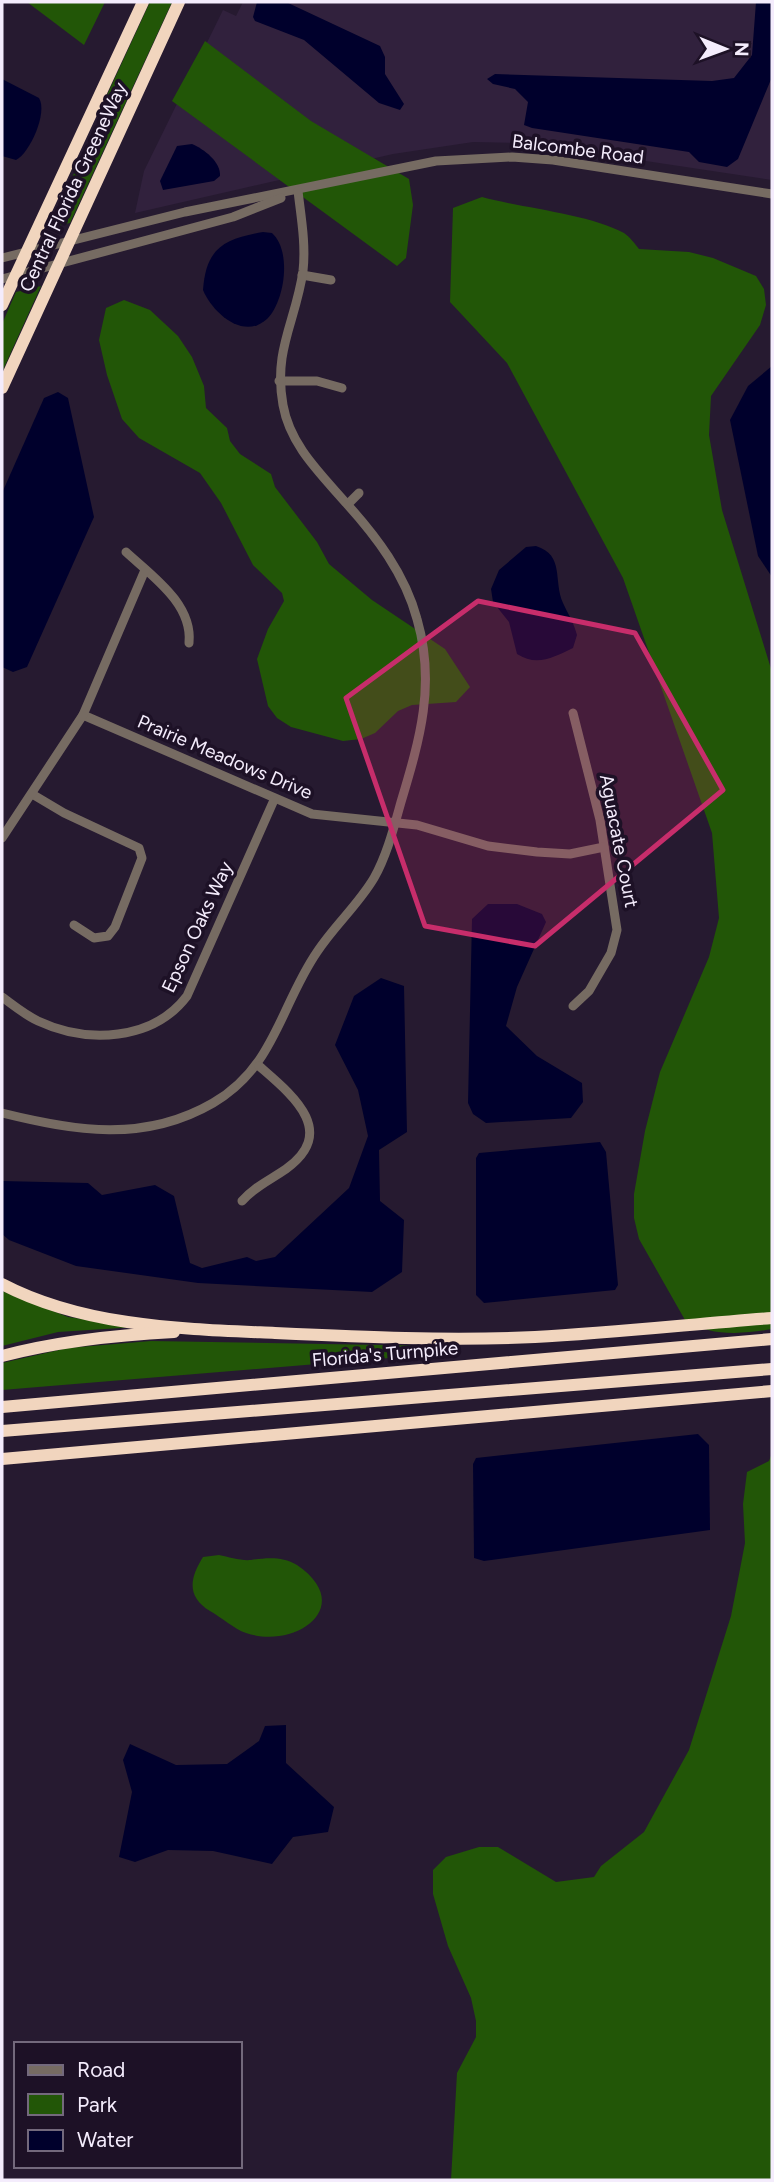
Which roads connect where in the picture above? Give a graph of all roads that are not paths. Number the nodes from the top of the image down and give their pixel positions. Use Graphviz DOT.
graph roads {
  1 [pos="143,2"];
  2 [pos="179,2"];
  3 [pos="187,2"];
  4 [pos="134,100"];
  5 [pos="298,191"];
  6 [pos="772,194"];
  7 [pos="2,258"];
  8 [pos="302,275"];
  9 [pos="2,279"];
  10 [pos="331,280"];
  11 [pos="5,299"];
  12 [pos="279,381"];
  13 [pos="2,388"];
  14 [pos="342,388"];
  15 [pos="359,493"];
  16 [pos="348,504"];
  17 [pos="126,552"];
  18 [pos="145,570"];
  19 [pos="189,643"];
  20 [pos="573,713"];
  21 [pos="83,715"];
  22 [pos="32,794"];
  23 [pos="274,800"];
  24 [pos="395,822"];
  25 [pos="2,838"];
  26 [pos="604,847"];
  27 [pos="74,925"];
  28 [pos="2,997"];
  29 [pos="573,1006"];
  30 [pos="259,1066"];
  31 [pos="2,1113"];
  32 [pos="242,1201"];
  33 [pos="2,1284"];
  34 [pos="772,1318"];
  35 [pos="205,1330"];
  36 [pos="772,1339"];
  37 [pos="2,1356"];
  38 [pos="772,1369"];
  39 [pos="772,1391"];
  40 [pos="2,1407"];
  41 [pos="2,1431"];
  42 [pos="74,1454"];
  43 [pos="2,1459"];
  44 [pos="2,1465"];
  1 -- 11 [label="highway, Central Florida GreeneWay"];
  2 -- 4 [label="highway, Central Florida GreeneWay"];
  3 -- 4 [label="highway"];
  4 -- 13 [label="highway, Central Florida GreeneWay"];
  5 -- 6 [label="street, Balcombe Road"];
  5 -- 7 [label="street, Balcombe Road"];
  5 -- 8 [label="street"];
  5 -- 9 [label="street, Balcombe Road"];
  8 -- 10 [label="street"];
  8 -- 12 [label="street"];
  12 -- 14 [label="street"];
  12 -- 16 [label="street"];
  15 -- 16 [label="street"];
  16 -- 24 [label="street"];
  17 -- 18 [label="street"];
  18 -- 19 [label="street"];
  18 -- 21 [label="street"];
  20 -- 26 [label="street, Aguacate Court"];
  21 -- 22 [label="street"];
  21 -- 23 [label="street, Prairie Meadows Drive"];
  22 -- 25 [label="street"];
  22 -- 27 [label="street"];
  23 -- 24 [label="street, Prairie Meadows Drive"];
  23 -- 28 [label="street, Epson Oaks Way"];
  24 -- 26 [label="street, Prairie Meadows Drive"];
  24 -- 30 [label="street"];
  26 -- 29 [label="street, Aguacate Court"];
  30 -- 31 [label="street"];
  30 -- 32 [label="street"];
  33 -- 35 [label="highway"];
  34 -- 35 [label="highway"];
  35 -- 37 [label="highway"];
  36 -- 40 [label="highway, Florida's Turnpike"];
  38 -- 41 [label="highway"];
  39 -- 42 [label="highway"];
  42 -- 43 [label="highway"];
  42 -- 44 [label="highway"];
}
